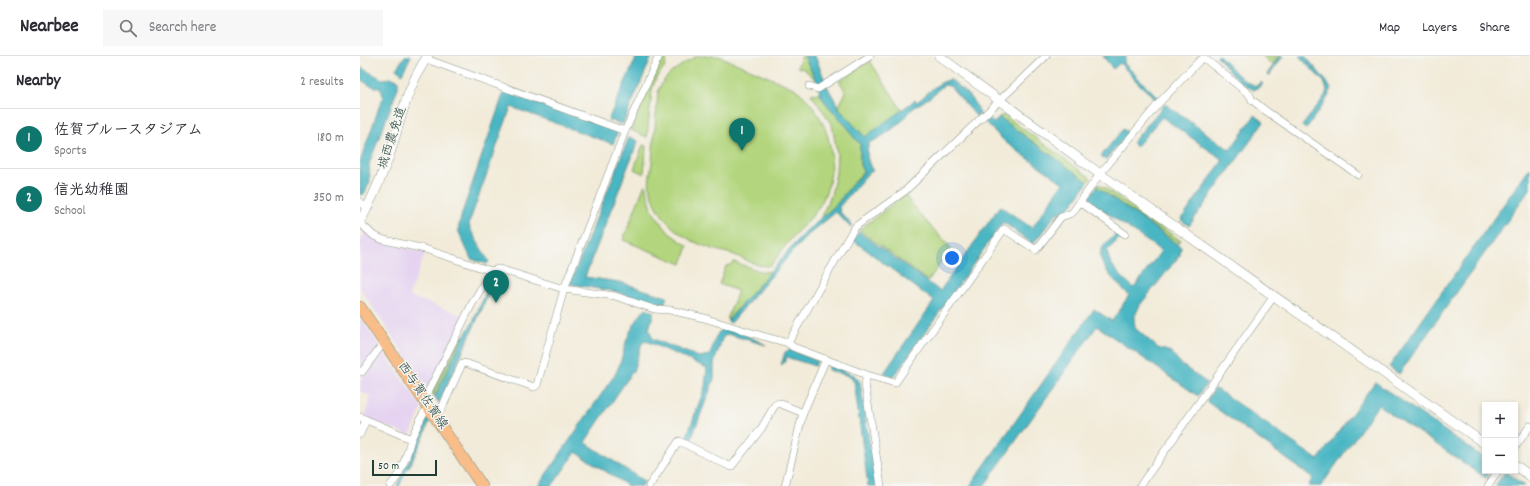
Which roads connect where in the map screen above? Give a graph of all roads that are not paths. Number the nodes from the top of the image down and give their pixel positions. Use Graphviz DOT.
graph roads {
  1 [pos="659,56"];
  2 [pos="870,56"];
  3 [pos="939,56"];
  4 [pos="1046,56"];
  5 [pos="427,58"];
  6 [pos="810,86"];
  7 [pos="999,101"];
  8 [pos="625,131"];
  9 [pos="1100,174"];
  10 [pos="1358,175"];
  11 [pos="360,202"];
  12 [pos="1080,202"];
  13 [pos="368,209"];
  14 [pos="360,222"];
  15 [pos="1125,234"];
  16 [pos="492,271"];
  17 [pos="564,289"];
  18 [pos="1274,296"];
  19 [pos="360,307"];
  20 [pos="384,342"];
  21 [pos="788,342"];
  22 [pos="826,359"];
  23 [pos="360,371"];
  24 [pos="867,375"];
  25 [pos="423,398"];
  26 [pos="432,412"];
  27 [pos="803,413"];
  28 [pos="363,419"];
  29 [pos="1530,426"];
  30 [pos="360,434"];
  31 [pos="411,439"];
  32 [pos="1482,442"];
  33 [pos="1518,443"];
  34 [pos="1518,467"];
  35 [pos="1496,474"];
  36 [pos="1530,476"];
  37 [pos="390,486"];
  38 [pos="481,486"];
  39 [pos="649,486"];
  40 [pos="785,486"];
  41 [pos="881,486"];
  42 [pos="1140,486"];
  43 [pos="1488,486"];
  1 -- 8 [label="street"];
  2 -- 6 [label="street"];
  3 -- 7 [label="street"];
  4 -- 7 [label="street"];
  5 -- 8 [label="street"];
  5 -- 13 [label="street, 城西農免道"];
  7 -- 9 [label="street"];
  7 -- 21 [label="street"];
  8 -- 17 [label="street"];
  9 -- 10 [label="street"];
  9 -- 12 [label="street"];
  9 -- 18 [label="street"];
  11 -- 13 [label="street"];
  12 -- 15 [label="street"];
  12 -- 24 [label="street"];
  13 -- 14 [label="street, 城西農免道"];
  14 -- 16 [label="street"];
  16 -- 17 [label="street"];
  16 -- 25 [label="street"];
  17 -- 21 [label="street"];
  17 -- 26 [label="street"];
  18 -- 32 [label="street"];
  18 -- 42 [label="street"];
  19 -- 20 [label="main road, 西与賀佐賀線"];
  20 -- 23 [label="street"];
  20 -- 25 [label="main road, 西与賀佐賀線"];
  21 -- 22 [label="street"];
  22 -- 24 [label="street"];
  22 -- 27 [label="street"];
  24 -- 41 [label="street"];
  25 -- 26 [label="main road, 西与賀佐賀線"];
  26 -- 31 [label="street"];
  26 -- 38 [label="main road, 西与賀佐賀線"];
  27 -- 39 [label="street"];
  27 -- 40 [label="street"];
  28 -- 30 [label="street"];
  28 -- 31 [label="street"];
  29 -- 33 [label="street"];
  31 -- 37 [label="street"];
  34 -- 36 [label="street"];
  35 -- 43 [label="street"];
}
